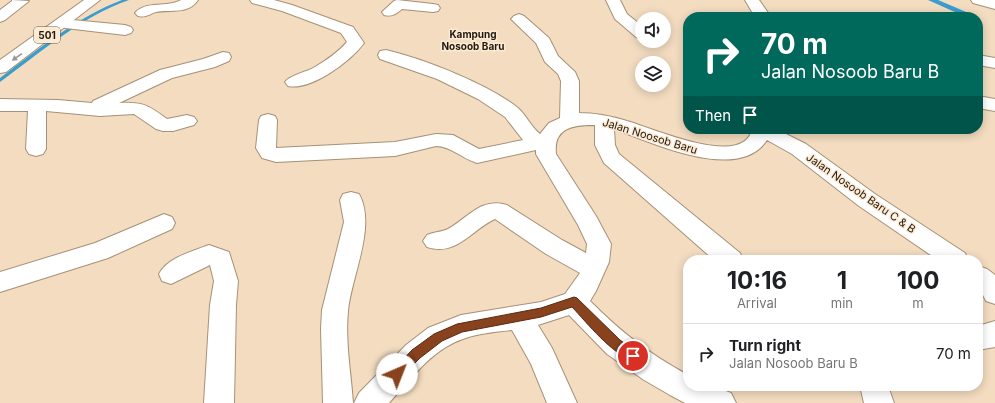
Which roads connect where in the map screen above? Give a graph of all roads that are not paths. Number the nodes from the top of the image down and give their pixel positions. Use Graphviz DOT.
graph roads {
  1 [pos="22,0"];
  2 [pos="69,0"];
  3 [pos="93,0"];
  4 [pos="191,0"];
  5 [pos="257,0"];
  6 [pos="613,0"];
  7 [pos="752,0"];
  8 [pos="978,0"];
  9 [pos="307,2"];
  10 [pos="995,5"];
  11 [pos="290,9"];
  12 [pos="433,9"];
  13 [pos="389,12"];
  14 [pos="760,12"];
  15 [pos="143,13"];
  16 [pos="0,17"];
  17 [pos="519,19"];
  18 [pos="72,25"];
  19 [pos="635,28"];
  20 [pos="124,30"];
  21 [pos="0,51"];
  22 [pos="386,55"];
  23 [pos="223,57"];
  24 [pos="983,61"];
  25 [pos="995,63"];
  26 [pos="0,68"];
  27 [pos="294,82"];
  28 [pos="983,103"];
  29 [pos="0,105"];
  30 [pos="995,105"];
  31 [pos="37,107"];
  32 [pos="90,109"];
  33 [pos="268,120"];
  34 [pos="569,120"];
  35 [pos="187,121"];
  36 [pos="604,121"];
  37 [pos="760,134"];
  38 [pos="770,134"];
  39 [pos="543,145"];
  40 [pos="36,149"];
  41 [pos="350,200"];
  42 [pos="164,223"];
  43 [pos="435,241"];
  44 [pos="725,255"];
  45 [pos="949,255"];
  46 [pos="594,269"];
  47 [pos="171,274"];
  48 [pos="0,282"];
  49 [pos="574,302"];
  50 [pos="519,317"];
  51 [pos="683,387"];
  52 [pos="690,391"];
  53 [pos="875,391"];
  54 [pos="706,400"];
  55 [pos="219,403"];
  56 [pos="338,403"];
  57 [pos="368,403"];
  58 [pos="562,403"];
  59 [pos="879,403"];
  1 -- 16 [label="street"];
  2 -- 21 [label="street, 501"];
  3 -- 18 [label="street, 501"];
  4 -- 15 [label="street"];
  5 -- 11 [label="street"];
  6 -- 19 [label="street"];
  7 -- 14 [label="street"];
  8 -- 10 [label="street"];
  9 -- 11 [label="street"];
  11 -- 27 [label="street"];
  12 -- 13 [label="street"];
  17 -- 34 [label="street"];
  18 -- 20 [label="street"];
  18 -- 26 [label="street, 501, one-way"];
  22 -- 39 [label="street"];
  23 -- 32 [label="street"];
  24 -- 25 [label="street"];
  28 -- 30 [label="street"];
  29 -- 31 [label="street"];
  31 -- 32 [label="street"];
  31 -- 40 [label="street"];
  32 -- 35 [label="street"];
  33 -- 39 [label="street"];
  34 -- 36 [label="street, Jalan Noosob Baru"];
  34 -- 39 [label="street"];
  36 -- 37 [label="street, Jalan Noosob Baru"];
  36 -- 44 [label="street"];
  38 -- 45 [label="street, Jalan Nosoob Baru C & B"];
  39 -- 46 [label="street"];
  41 -- 56 [label="street"];
  42 -- 48 [label="street"];
  43 -- 46 [label="street"];
  46 -- 49 [label="street"];
  47 -- 55 [label="street"];
  49 -- 50 [label="street"];
  49 -- 51 [label="street"];
  50 -- 57 [label="street"];
  50 -- 58 [label="street"];
  52 -- 54 [label="street"];
  53 -- 59 [label="street"];
}
